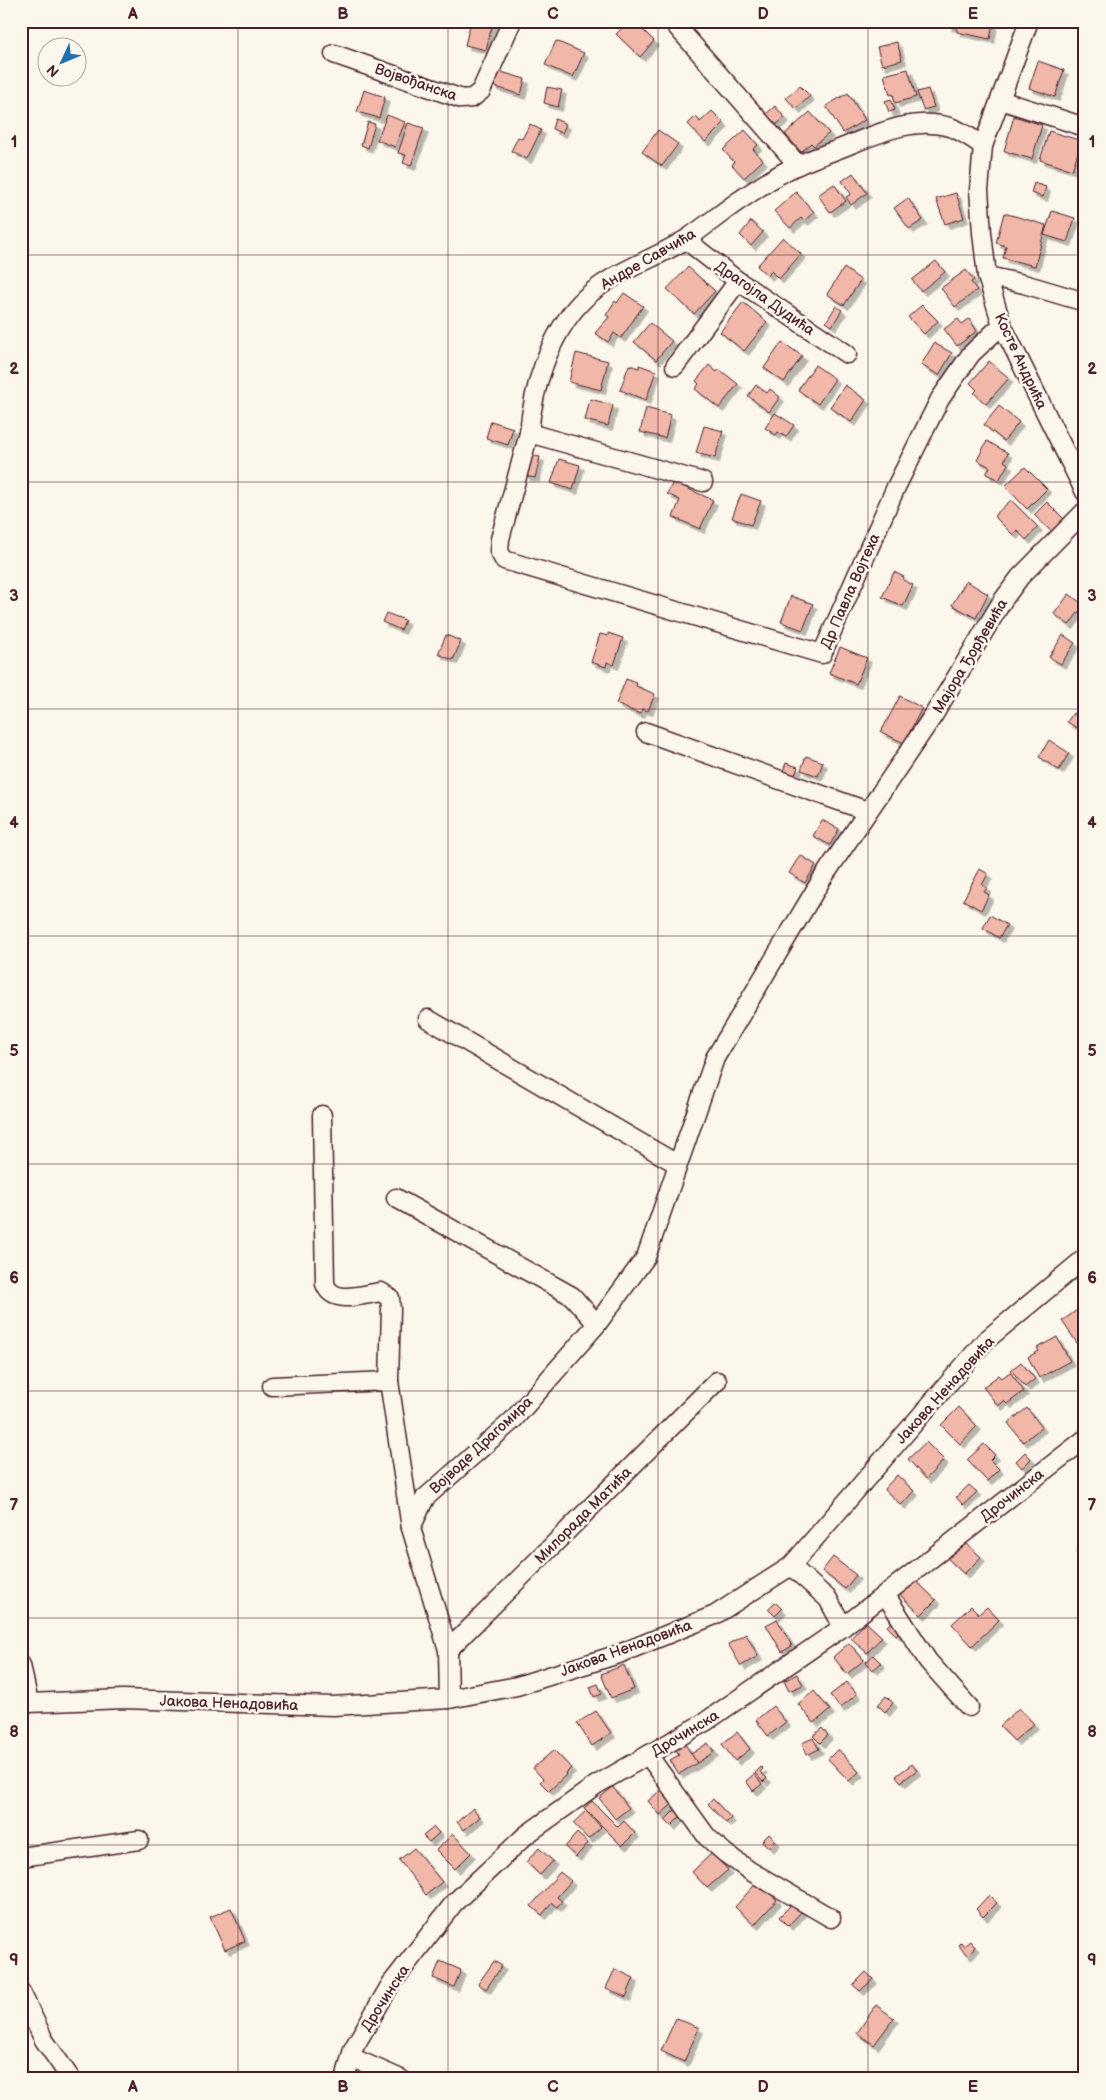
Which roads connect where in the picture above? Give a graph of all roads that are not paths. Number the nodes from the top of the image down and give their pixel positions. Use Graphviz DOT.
graph roads {
  1 [pos="512,21"];
  2 [pos="672,21"];
  3 [pos="1030,21"];
  4 [pos="334,54"];
  5 [pos="1000,100"];
  6 [pos="1085,127"];
  7 [pos="983,146"];
  8 [pos="798,165"];
  9 [pos="686,240"];
  10 [pos="987,276"];
  11 [pos="738,281"];
  12 [pos="1085,302"];
  13 [pos="1002,325"];
  14 [pos="847,354"];
  15 [pos="675,366"];
  16 [pos="529,434"];
  17 [pos="703,482"];
  18 [pos="1085,492"];
  19 [pos="1085,512"];
  20 [pos="504,560"];
  21 [pos="646,732"];
  22 [pos="867,811"];
  23 [pos="428,1019"];
  24 [pos="715,1058"];
  25 [pos="322,1115"];
  26 [pos="677,1164"];
  27 [pos="396,1198"];
  28 [pos="1085,1258"];
  29 [pos="597,1324"];
  30 [pos="389,1381"];
  31 [pos="717,1381"];
  32 [pos="272,1386"];
  33 [pos="1085,1440"];
  34 [pos="411,1528"];
  35 [pos="791,1566"];
  36 [pos="885,1594"];
  37 [pos="843,1627"];
  38 [pos="448,1650"];
  39 [pos="21,1665"];
  40 [pos="449,1699"];
  41 [pos="25,1704"];
  42 [pos="969,1708"];
  43 [pos="648,1755"];
  44 [pos="139,1840"];
  45 [pos="21,1857"];
  46 [pos="831,1918"];
  47 [pos="21,1992"];
  48 [pos="351,2057"];
  49 [pos="70,2079"];
  50 [pos="344,2079"];
  51 [pos="401,2079"];
  1 -- 4 [label="street, Војвођанска"];
  2 -- 8 [label="street"];
  3 -- 5 [label="street, Косте Андрића"];
  5 -- 6 [label="street"];
  5 -- 7 [label="street, Косте Андрића"];
  7 -- 8 [label="street, Андре Савчића"];
  7 -- 10 [label="street, Косте Андрића"];
  8 -- 9 [label="street, Андре Савчића"];
  9 -- 11 [label="street, Драгојла Дудића"];
  9 -- 16 [label="street, Андре Савчића"];
  10 -- 12 [label="street"];
  10 -- 13 [label="street, Косте Андрића"];
  11 -- 14 [label="street, Драгојла Дудића"];
  11 -- 15 [label="street"];
  13 -- 18 [label="street, Косте Андрића"];
  13 -- 20 [label="street, Др Павла Војтеха"];
  16 -- 17 [label="street"];
  16 -- 20 [label="street, Андре Савчића"];
  19 -- 22 [label="street, Мајора Ђорђевића"];
  21 -- 22 [label="street"];
  22 -- 24 [label="street, Мајора Ђорђевића"];
  23 -- 26 [label="street"];
  24 -- 26 [label="street, Војводе Драгомира"];
  25 -- 30 [label="street"];
  26 -- 29 [label="street, Војводе Драгомира"];
  27 -- 29 [label="street"];
  28 -- 35 [label="street, Јакова Ненадовића"];
  29 -- 34 [label="street, Војводе Драгомира"];
  30 -- 32 [label="street"];
  30 -- 34 [label="street"];
  31 -- 38 [label="street, Милорада Матића"];
  33 -- 36 [label="street, Дрочинска"];
  34 -- 38 [label="street"];
  35 -- 37 [label="street"];
  35 -- 40 [label="street, Јакова Ненадовића"];
  36 -- 37 [label="street, Дрочинска"];
  36 -- 42 [label="street"];
  37 -- 43 [label="street, Дрочинска"];
  38 -- 40 [label="street"];
  39 -- 41 [label="street"];
  40 -- 41 [label="street, Јакова Ненадовића"];
  43 -- 46 [label="street"];
  43 -- 48 [label="street, Дрочинска"];
  44 -- 45 [label="street"];
  47 -- 49 [label="street"];
  48 -- 50 [label="street, Дрочинска"];
  48 -- 51 [label="street"];
}
